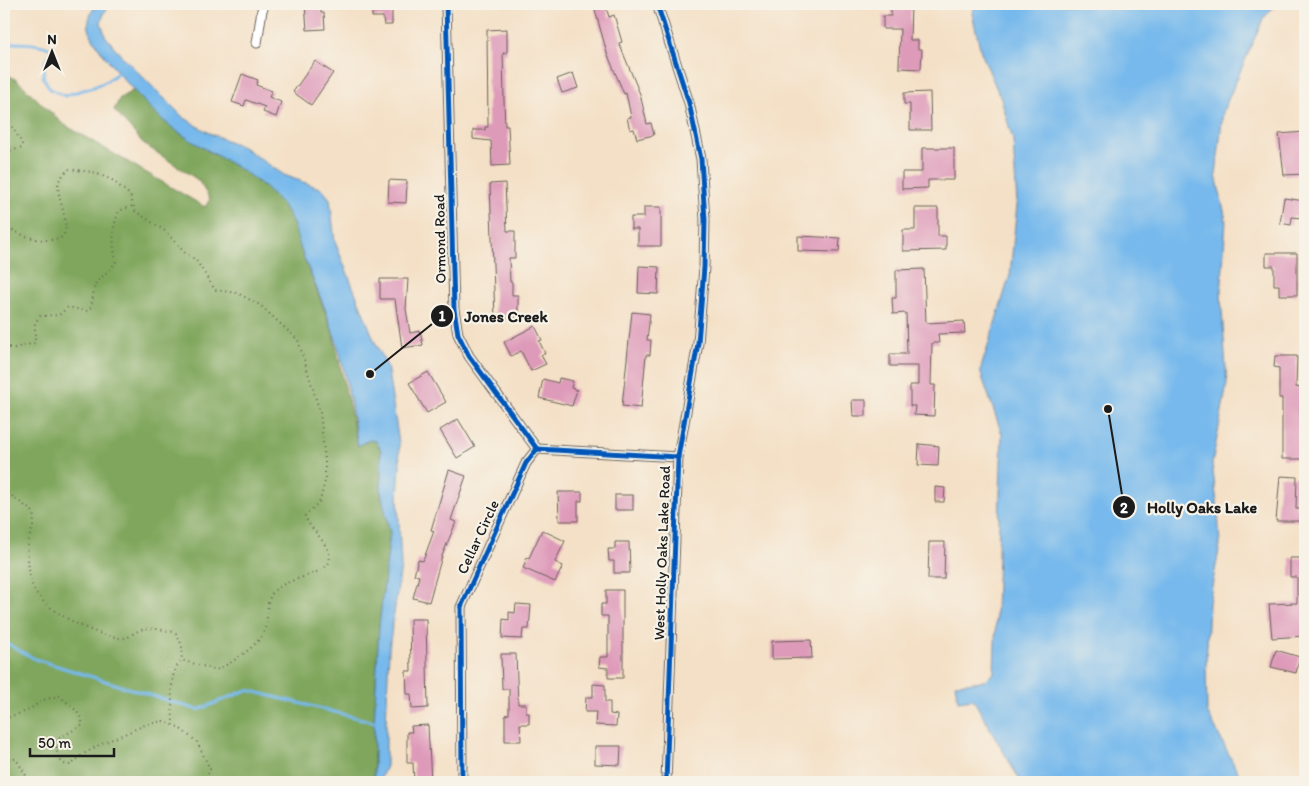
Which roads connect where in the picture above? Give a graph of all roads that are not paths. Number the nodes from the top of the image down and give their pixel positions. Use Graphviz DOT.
graph roads {
  1 [pos="265,4"];
  2 [pos="446,4"];
  3 [pos="657,4"];
  4 [pos="257,43"];
  5 [pos="1305,336"];
  6 [pos="1305,351"];
  7 [pos="538,449"];
  8 [pos="678,457"];
  9 [pos="462,782"];
  10 [pos="666,782"];
  1 -- 4 [label="street"];
  2 -- 7 [label="street, Ormond Road"];
  3 -- 8 [label="street, West Holly Oaks Lake Road"];
  5 -- 6 [label="lane"];
  7 -- 8 [label="street"];
  7 -- 9 [label="street, Cellar Circle"];
  8 -- 10 [label="street, West Holly Oaks Lake Road"];
}
